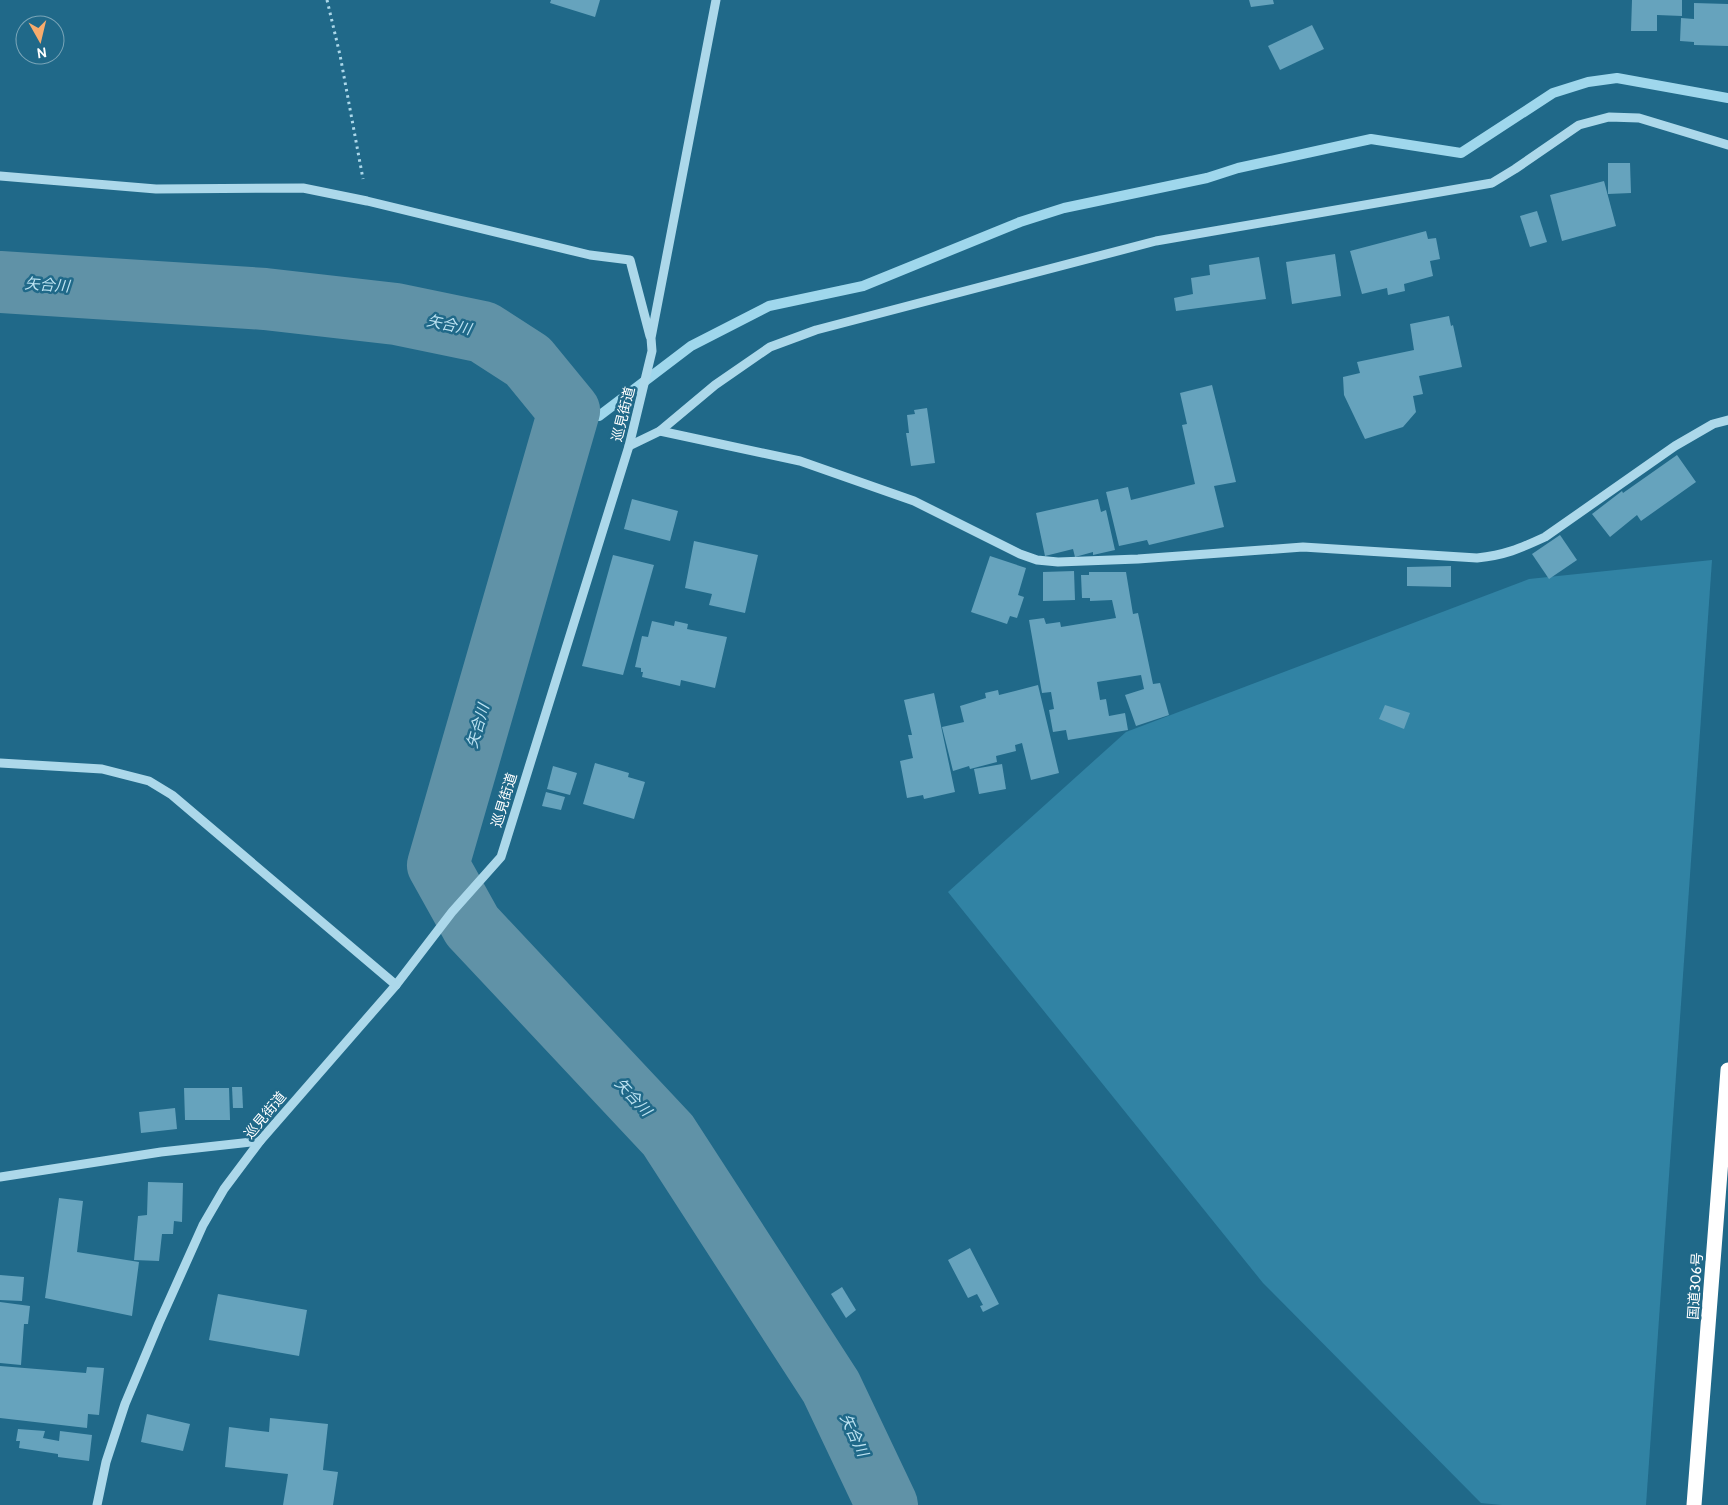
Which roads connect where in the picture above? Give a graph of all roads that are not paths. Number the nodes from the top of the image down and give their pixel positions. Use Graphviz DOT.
graph roads {
  1 [pos="716,0"];
  2 [pos="1728,145"];
  3 [pos="0,176"];
  4 [pos="651,338"];
  5 [pos="1728,420"];
  6 [pos="660,431"];
  7 [pos="629,446"];
  8 [pos="0,763"];
  9 [pos="396,985"];
  10 [pos="1728,1070"];
  11 [pos="260,1141"];
  12 [pos="0,1177"];
  13 [pos="97,1505"];
  14 [pos="1694,1505"];
  1 -- 4 [label="street, 巡見街道"];
  2 -- 6 [label="street"];
  3 -- 4 [label="street"];
  4 -- 7 [label="street, 巡見街道"];
  5 -- 6 [label="street"];
  6 -- 7 [label="street"];
  7 -- 9 [label="street, 巡見街道"];
  8 -- 9 [label="street"];
  9 -- 11 [label="street, 巡見街道"];
  10 -- 14 [label="highway, 国道306号"];
  11 -- 12 [label="street"];
  11 -- 13 [label="street, 巡見街道"];
}
